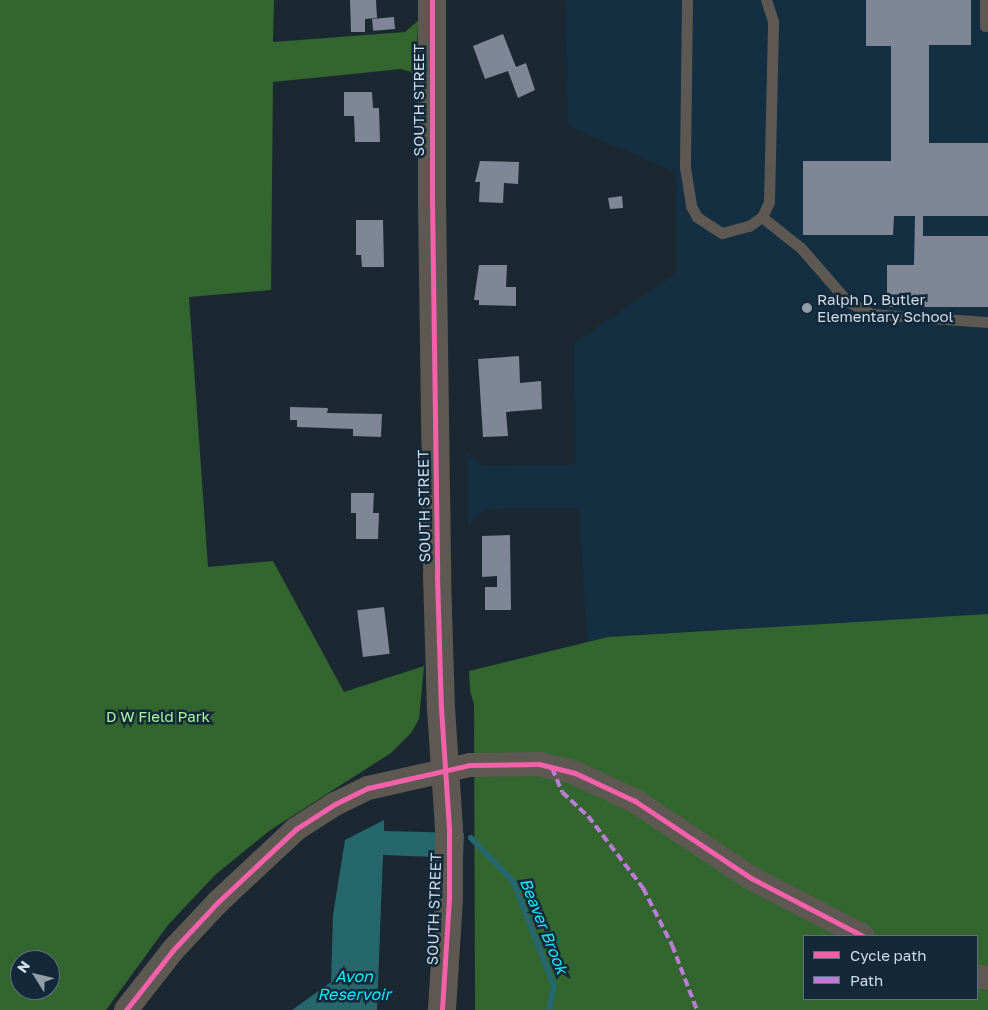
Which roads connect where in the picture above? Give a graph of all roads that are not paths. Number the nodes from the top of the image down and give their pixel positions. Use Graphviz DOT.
graph roads {
  1 [pos="432,0"];
  2 [pos="687,0"];
  3 [pos="766,0"];
  4 [pos="985,0"];
  5 [pos="985,26"];
  6 [pos="762,217"];
  7 [pos="988,322"];
  8 [pos="446,768"];
  9 [pos="861,935"];
  10 [pos="126,1010"];
  11 [pos="442,1010"];
  1 -- 8 [label="street, SOUTH STREET"];
  2 -- 6 [label="lane"];
  3 -- 6 [label="lane"];
  4 -- 5 [label="lane"];
  6 -- 7 [label="lane"];
  8 -- 9 [label="street"];
  8 -- 10 [label="street"];
  8 -- 11 [label="street, SOUTH STREET"];
}
